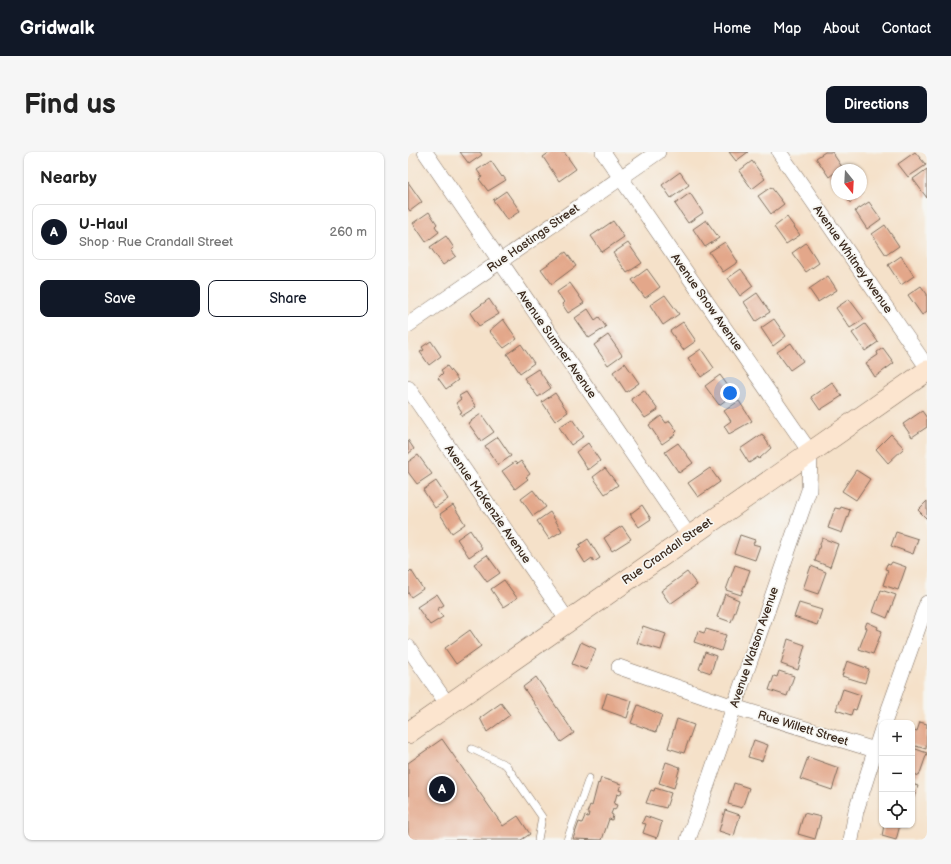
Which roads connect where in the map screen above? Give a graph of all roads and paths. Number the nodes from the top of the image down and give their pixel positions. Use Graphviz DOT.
graph roads {
  1 [pos="425,152"];
  2 [pos="603,152"];
  3 [pos="658,152"];
  4 [pos="779,152"];
  5 [pos="621,178"];
  6 [pos="500,261"];
  7 [pos="408,325"];
  8 [pos="927,367"];
  9 [pos="927,371"];
  10 [pos="408,388"];
  11 [pos="810,452"];
  12 [pos="689,536"];
  13 [pos="927,603"];
  14 [pos="568,621"];
  15 [pos="408,647"];
  16 [pos="619,666"];
  17 [pos="448,705"];
  18 [pos="734,707"];
  19 [pos="885,720"];
  20 [pos="408,733"];
  21 [pos="879,738"];
  22 [pos="472,749"];
  23 [pos="875,750"];
  24 [pos="589,778"];
  25 [pos="538,840"];
  26 [pos="567,840"];
  27 [pos="688,840"];
  28 [pos="851,840"];
  1 -- 6 [label="street, Avenue Sumner Avenue"];
  2 -- 5 [label="street, Avenue Snow Avenue"];
  3 -- 5 [label="street, Rue Hastings Street"];
  4 -- 8 [label="street, Avenue Whitney Avenue"];
  5 -- 6 [label="street, Rue Hastings Street"];
  5 -- 11 [label="street, Avenue Snow Avenue"];
  6 -- 7 [label="street, Rue Hastings Street"];
  6 -- 12 [label="street, Avenue Sumner Avenue"];
  9 -- 11 [label="street, Rue Crandall Street"];
  10 -- 14 [label="street, Avenue McKenzie Avenue"];
  11 -- 12 [label="street, Rue Crandall Street"];
  11 -- 18 [label="street, Avenue Watson Avenue"];
  12 -- 14 [label="street, Rue Crandall Street"];
  13 -- 19 [label="street"];
  14 -- 17 [label="street, Rue Crandall Street"];
  15 -- 17 [label="street"];
  16 -- 18 [label="street, Rue Willett Street"];
  17 -- 20 [label="street, Rue Crandall Street"];
  18 -- 23 [label="street, Rue Willett Street"];
  18 -- 27 [label="street, Avenue Watson Avenue"];
  21 -- 23 [label="street"];
  22 -- 25 [label="lane"];
  23 -- 28 [label="street"];
  24 -- 26 [label="lane"];
}
